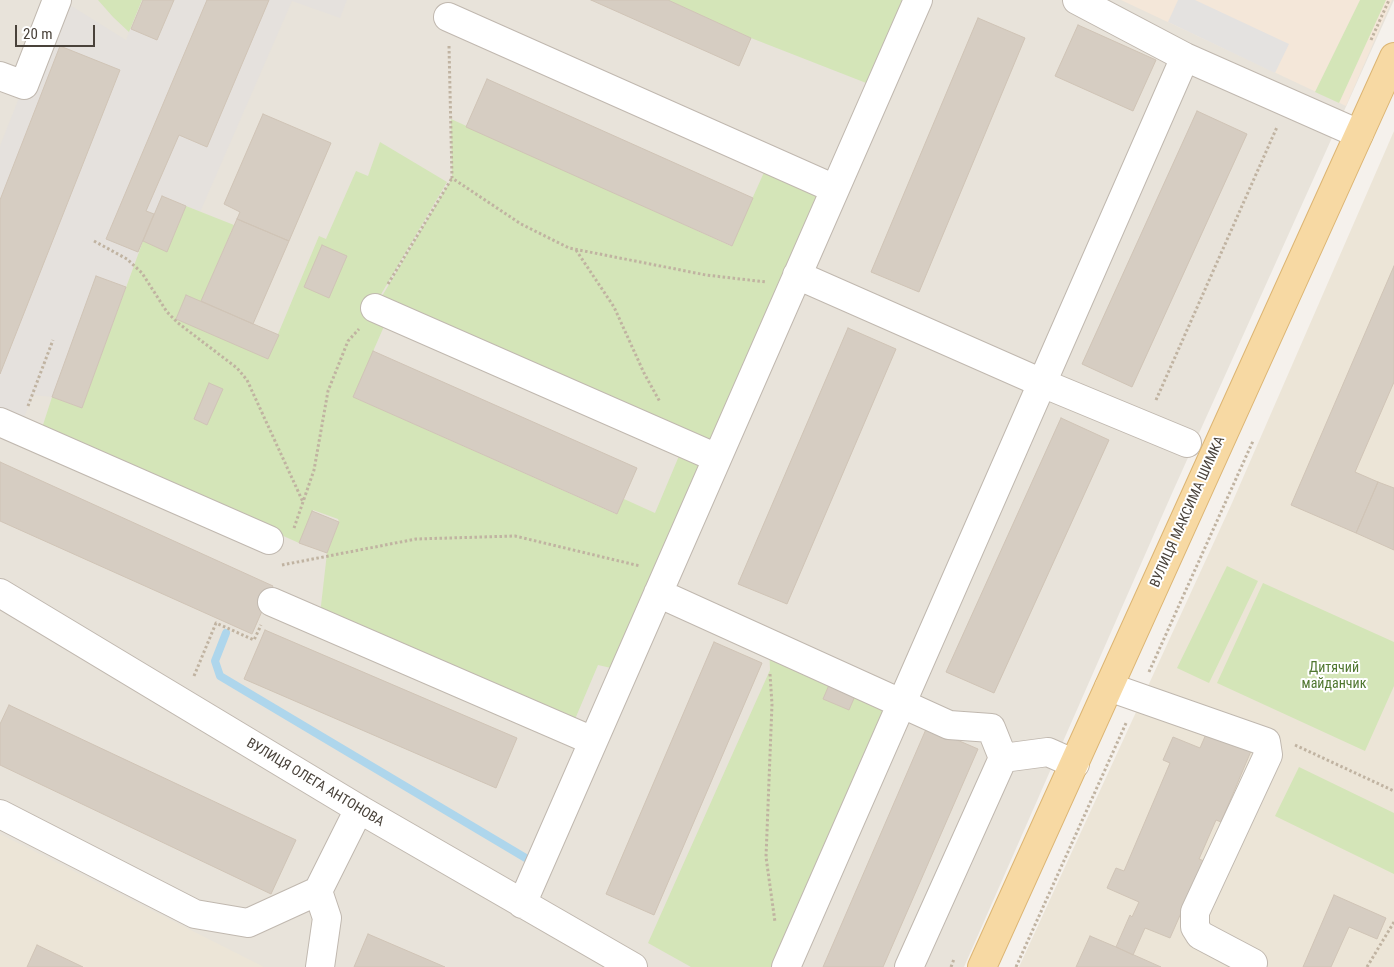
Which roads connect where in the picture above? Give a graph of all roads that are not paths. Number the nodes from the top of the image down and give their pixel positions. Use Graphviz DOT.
graph roads {
  1 [pos="57,0"];
  2 [pos="918,0"];
  3 [pos="1077,0"];
  4 [pos="448,17"];
  5 [pos="1184,57"];
  6 [pos="1394,57"];
  7 [pos="0,76"];
  8 [pos="1359,134"];
  9 [pos="835,190"];
  10 [pos="797,275"];
  11 [pos="375,308"];
  12 [pos="1042,383"];
  13 [pos="9,426"];
  14 [pos="1187,443"];
  15 [pos="717,458"];
  16 [pos="282,542"];
  17 [pos="663,583"];
  18 [pos="0,593"];
  19 [pos="272,602"];
  20 [pos="1109,687"];
  21 [pos="902,703"];
  22 [pos="593,741"];
  23 [pos="1003,758"];
  24 [pos="1075,764"];
  25 [pos="359,809"];
  26 [pos="0,814"];
  27 [pos="318,891"];
  28 [pos="522,904"];
  29 [pos="1253,963"];
  30 [pos="320,967"];
  31 [pos="634,967"];
  32 [pos="786,967"];
  33 [pos="909,967"];
  34 [pos="982,967"];
  1 -- 7 [label="street"];
  2 -- 9 [label="street"];
  3 -- 5 [label="street"];
  4 -- 9 [label="street"];
  5 -- 8 [label="street"];
  5 -- 12 [label="street"];
  6 -- 8 [label="main road, ВУЛИЦЯ МАКСИМА ШИМКА"];
  8 -- 20 [label="main road, ВУЛИЦЯ МАКСИМА ШИМКА"];
  9 -- 10 [label="street"];
  10 -- 12 [label="street"];
  10 -- 15 [label="street"];
  11 -- 15 [label="street"];
  12 -- 14 [label="street"];
  12 -- 21 [label="street"];
  13 -- 16 [label="street"];
  15 -- 17 [label="street"];
  17 -- 21 [label="street"];
  17 -- 22 [label="street"];
  18 -- 25 [label="street, ВУЛИЦЯ ОЛЕГА АНТОНОВА"];
  19 -- 22 [label="street"];
  20 -- 24 [label="main road, ВУЛИЦЯ МАКСИМА ШИМКА"];
  20 -- 29 [label="street"];
  21 -- 23 [label="street"];
  21 -- 32 [label="street"];
  22 -- 28 [label="street"];
  23 -- 24 [label="street"];
  23 -- 33 [label="street"];
  24 -- 34 [label="main road, ВУЛИЦЯ МАКСИМА ШИМКА"];
  25 -- 27 [label="street"];
  25 -- 28 [label="street, ВУЛИЦЯ ОЛЕГА АНТОНОВА"];
  26 -- 27 [label="street"];
  27 -- 30 [label="street"];
  28 -- 31 [label="street, ВУЛИЦЯ ОЛЕГА АНТОНОВА"];
}
